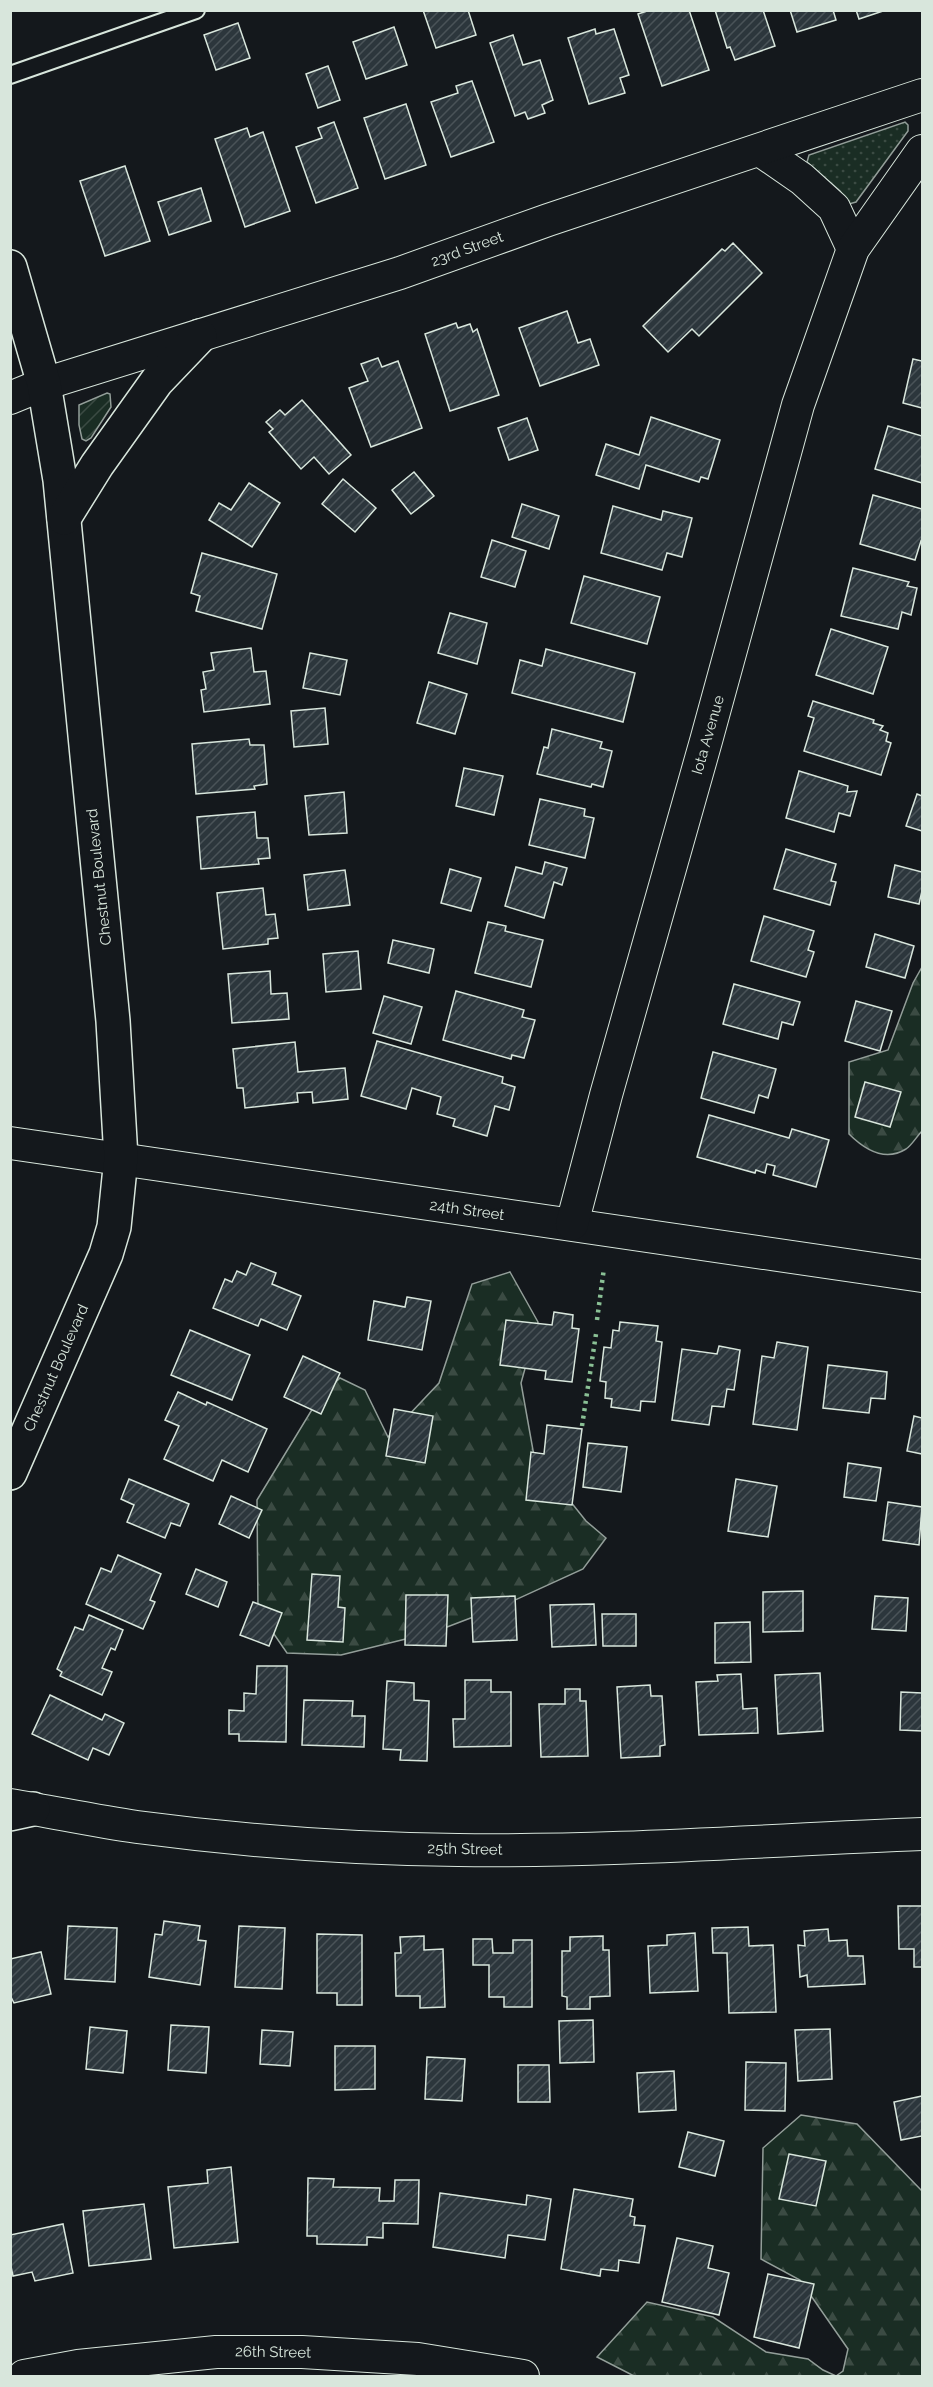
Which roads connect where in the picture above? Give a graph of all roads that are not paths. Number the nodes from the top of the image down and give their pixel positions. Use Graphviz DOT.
graph roads {
  1 [pos="196,10"];
  2 [pos="10,75"];
  3 [pos="922,95"];
  4 [pos="760,150"];
  5 [pos="922,151"];
  6 [pos="853,249"];
  7 [pos="10,267"];
  8 [pos="200,336"];
  9 [pos="44,384"];
  10 [pos="10,398"];
  11 [pos="64,518"];
  12 [pos="10,1143"];
  13 [pos="121,1158"];
  14 [pos="572,1224"];
  15 [pos="922,1276"];
  16 [pos="10,1473"];
  17 [pos="18,1809"];
  18 [pos="922,1834"];
  19 [pos="24,2376"];
  20 [pos="523,2376"];
  1 -- 2 [label="lane"];
  3 -- 4 [label="street, 23rd Street"];
  4 -- 6 [label="street"];
  4 -- 8 [label="street, 23rd Street"];
  5 -- 6 [label="street, Iota Avenue"];
  6 -- 14 [label="street, Iota Avenue"];
  7 -- 9 [label="street, Chestnut Boulevard"];
  8 -- 9 [label="street, 23rd Street"];
  8 -- 11 [label="street"];
  9 -- 10 [label="street, 23rd Street"];
  9 -- 11 [label="street, Chestnut Boulevard"];
  11 -- 13 [label="street, Chestnut Boulevard"];
  12 -- 13 [label="street, 24th Street"];
  13 -- 14 [label="street, 24th Street"];
  13 -- 16 [label="street, Chestnut Boulevard"];
  14 -- 15 [label="street, 24th Street"];
  17 -- 18 [label="street, 25th Street"];
  19 -- 20 [label="street, 26th Street"];
}
